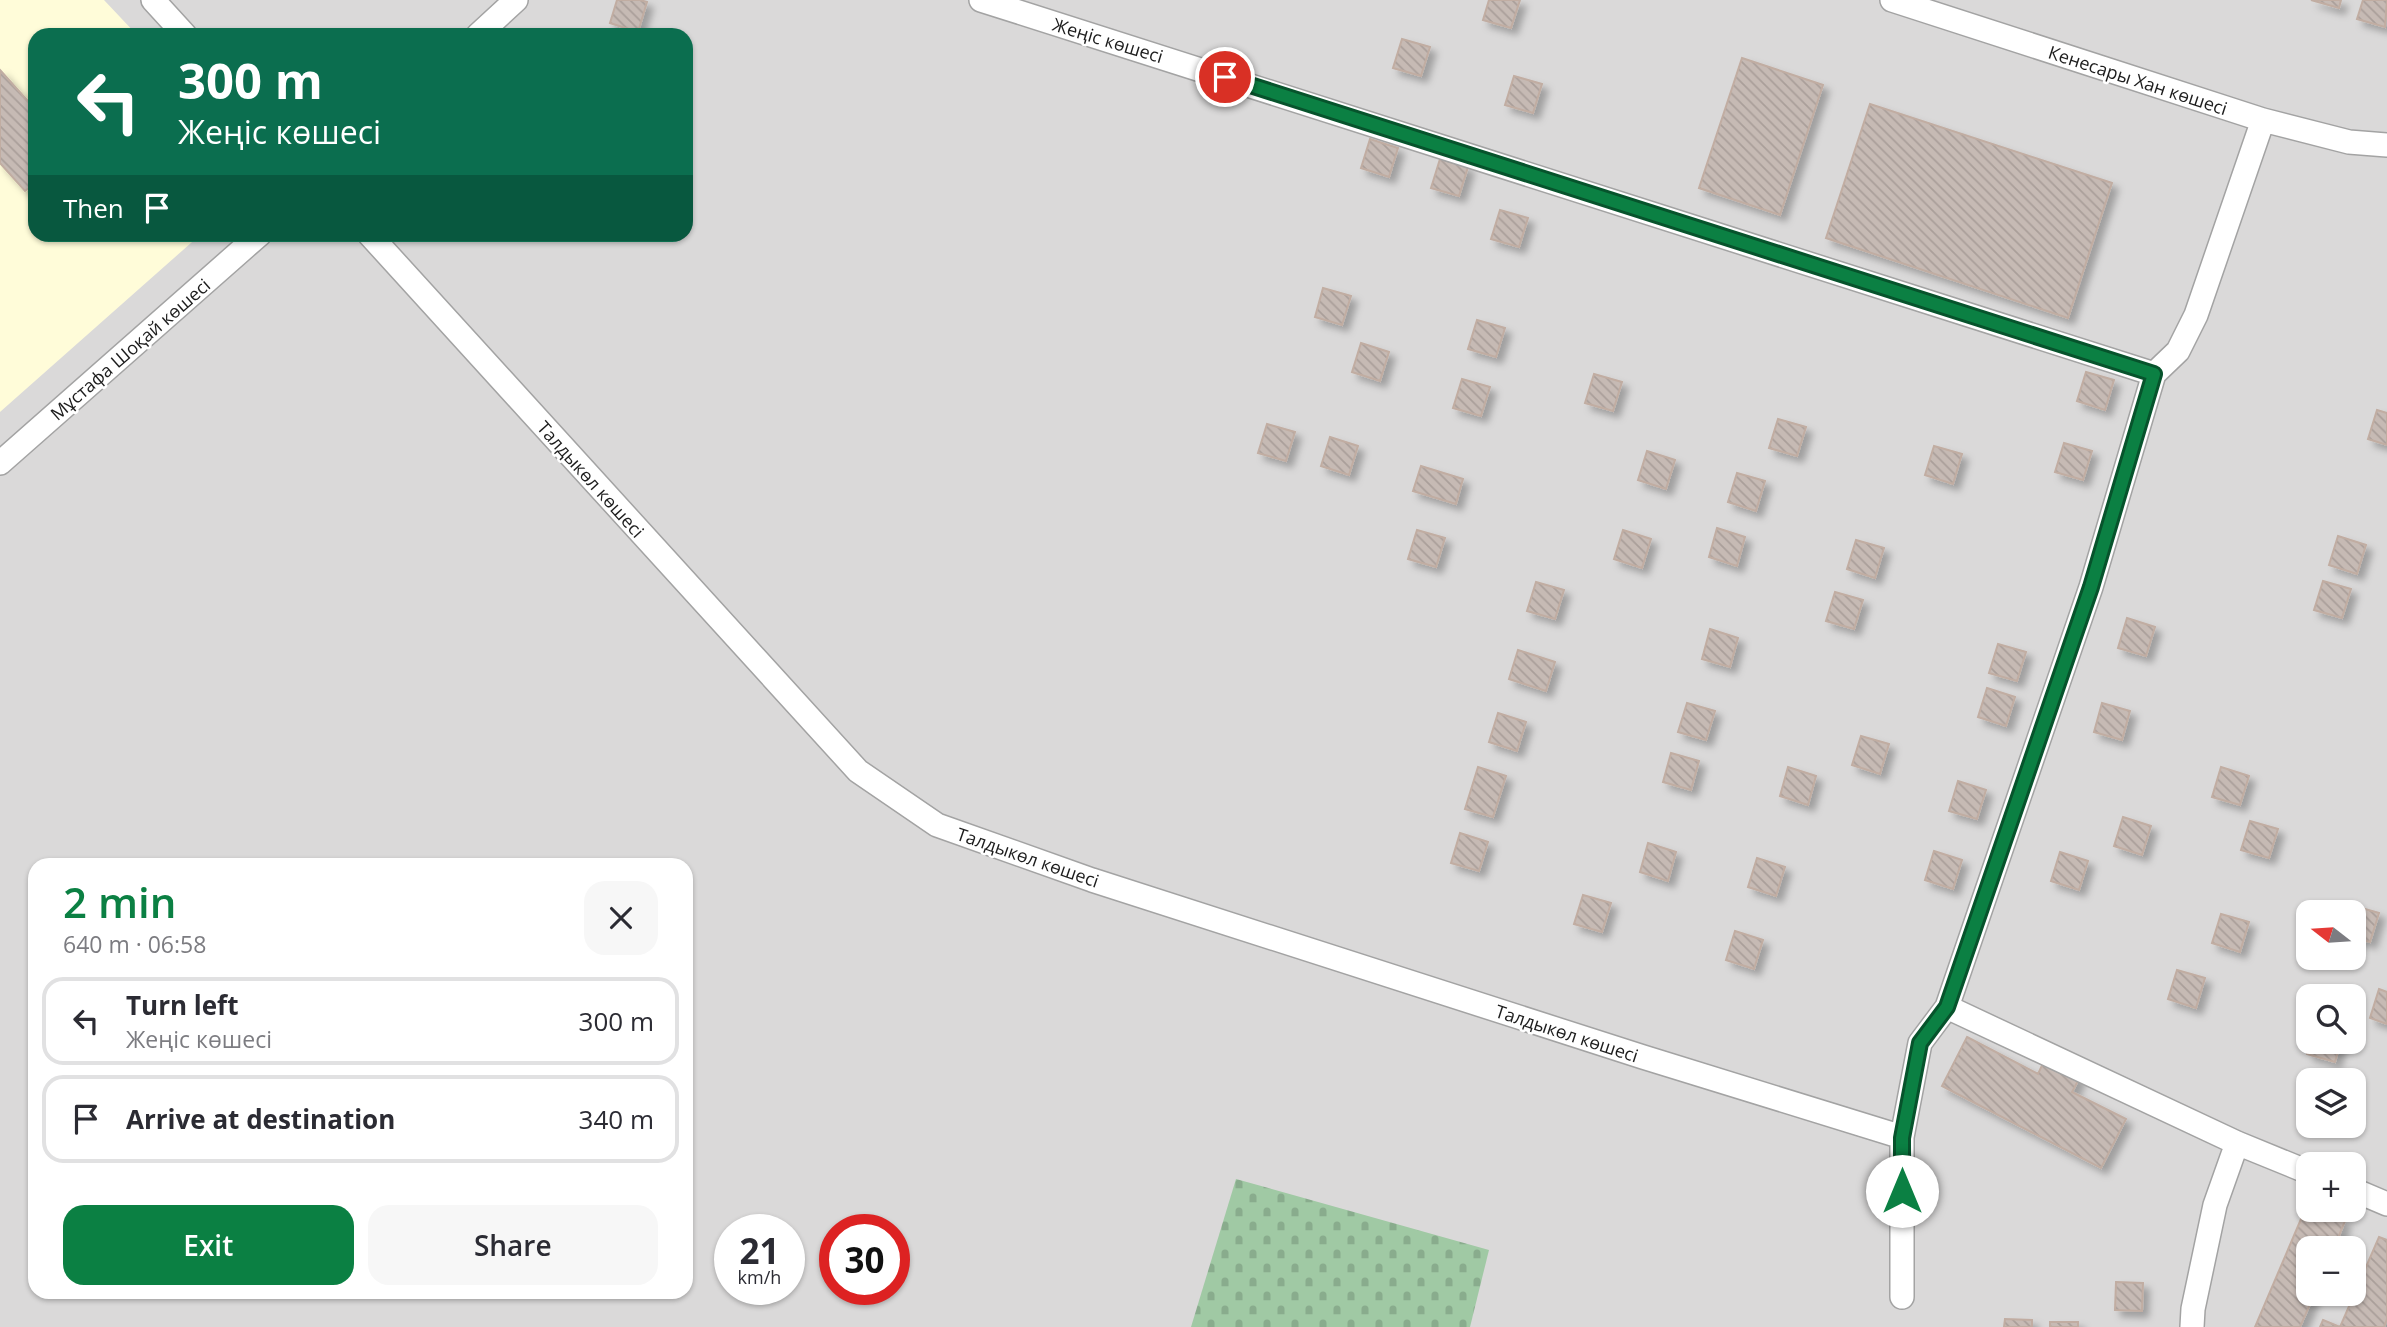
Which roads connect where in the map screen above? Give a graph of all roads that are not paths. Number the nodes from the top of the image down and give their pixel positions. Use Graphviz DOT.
graph roads {
  1 [pos="153,0"];
  2 [pos="516,0"];
  3 [pos="981,0"];
  4 [pos="1892,0"];
  5 [pos="179,28"];
  6 [pos="486,28"];
  7 [pos="2263,120"];
  8 [pos="2387,145"];
  9 [pos="252,242"];
  10 [pos="376,242"];
  11 [pos="2154,374"];
  12 [pos="0,463"];
  13 [pos="1947,1007"];
  14 [pos="1902,1138"];
  15 [pos="2237,1143"];
  16 [pos="2296,1167"];
  17 [pos="2366,1196"];
  18 [pos="2387,1204"];
  19 [pos="1902,1297"];
  20 [pos="2192,1327"];
  1 -- 5 [label="street"];
  2 -- 6 [label="street"];
  3 -- 11 [label="street, Жеңіс көшесі"];
  4 -- 7 [label="street, Кенесары Хан көшесі"];
  7 -- 8 [label="street, Кенесары Хан көшесі"];
  7 -- 11 [label="street"];
  9 -- 12 [label="street, Мұстафа Шоқай көшесі"];
  10 -- 14 [label="street, Талдыкөл көшесі"];
  11 -- 13 [label="street"];
  13 -- 14 [label="street"];
  13 -- 15 [label="street"];
  14 -- 19 [label="street"];
  15 -- 16 [label="street"];
  15 -- 20 [label="street"];
  17 -- 18 [label="street"];
}
